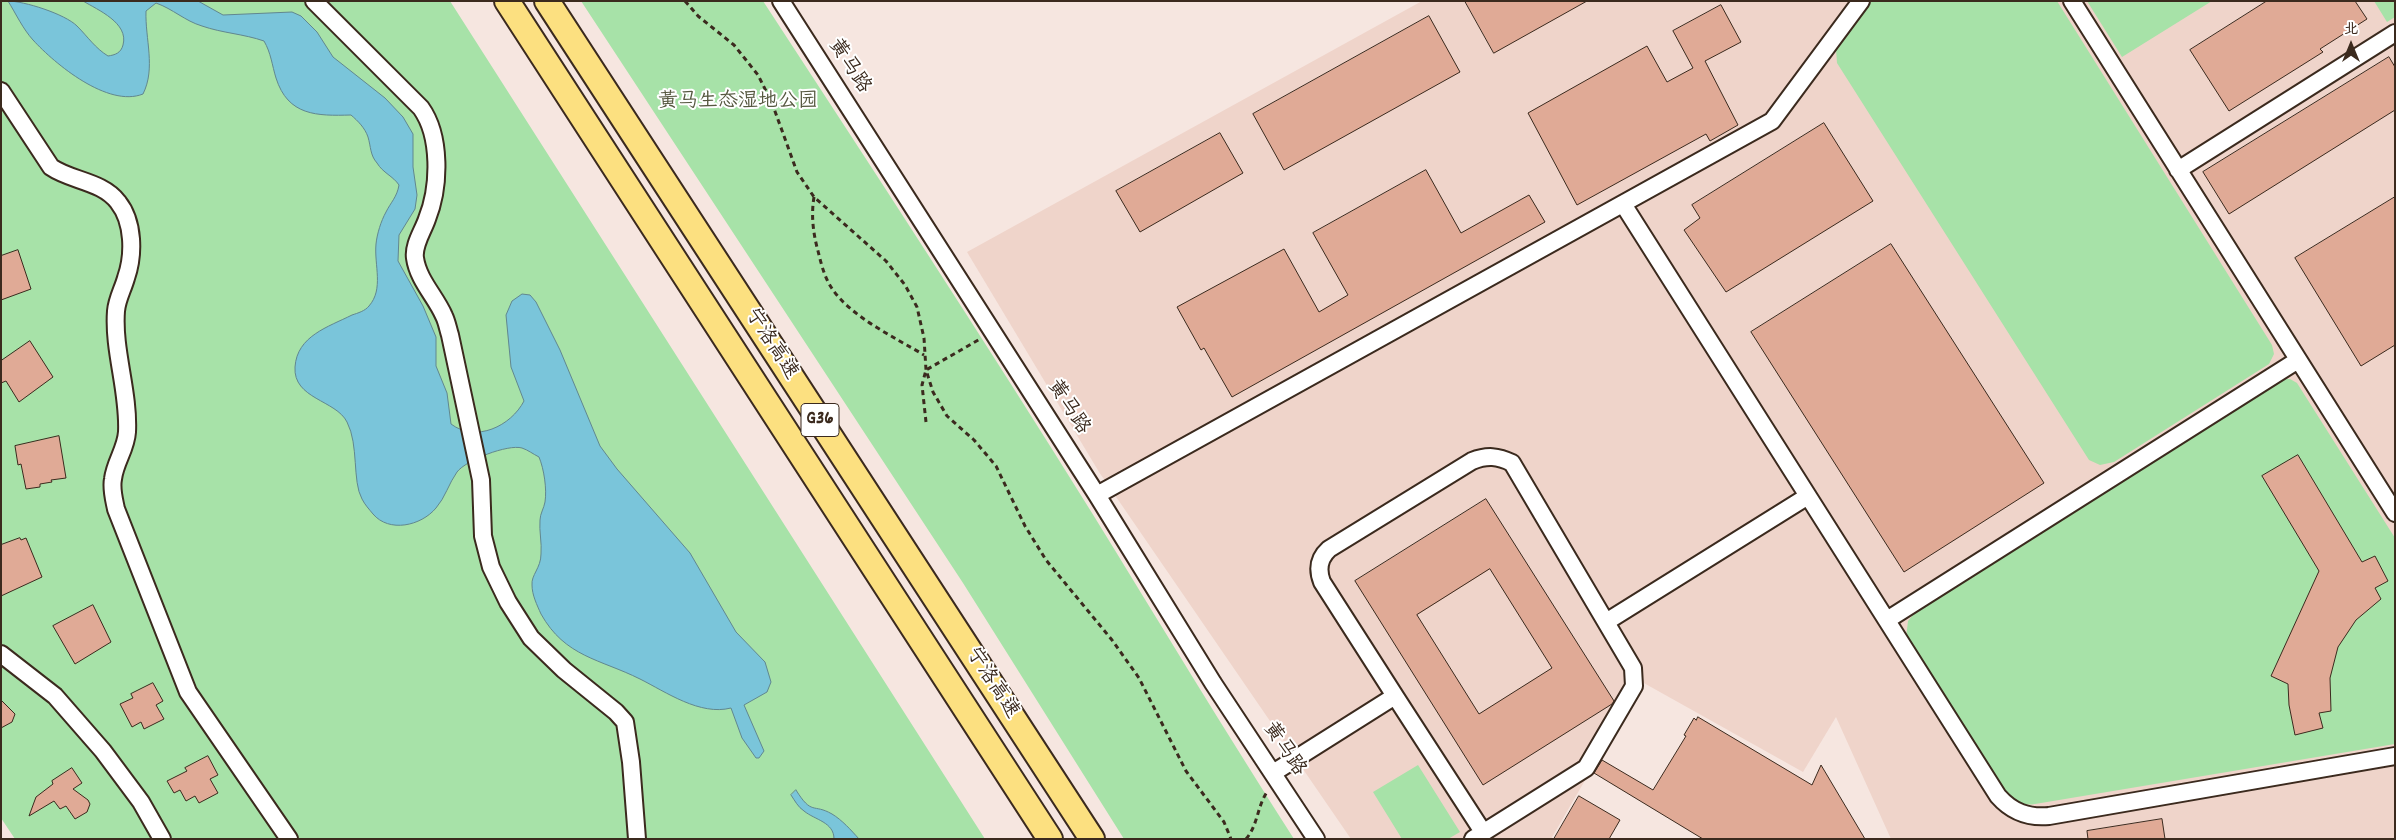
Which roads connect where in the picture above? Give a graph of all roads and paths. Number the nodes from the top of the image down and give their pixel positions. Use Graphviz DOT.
graph roads {
  1 [pos="314,1"];
  2 [pos="508,1"];
  3 [pos="547,1"];
  4 [pos="685,1"];
  5 [pos="781,1"];
  6 [pos="1861,1"];
  7 [pos="2072,1"];
  8 [pos="2395,33"];
  9 [pos="1,91"];
  10 [pos="2178,170"];
  11 [pos="814,197"];
  12 [pos="1623,204"];
  13 [pos="992,330"];
  14 [pos="925,356"];
  15 [pos="2298,360"];
  16 [pos="926,370"];
  17 [pos="926,422"];
  18 [pos="1098,495"];
  19 [pos="1808,496"];
  20 [pos="2395,513"];
  21 [pos="1887,620"];
  22 [pos="1606,622"];
  23 [pos="1,654"];
  24 [pos="1395,696"];
  25 [pos="2395,756"];
  26 [pos="1276,778"];
  27 [pos="1478,836"];
  28 [pos="162,839"];
  29 [pos="289,839"];
  30 [pos="637,839"];
  31 [pos="1050,839"];
  32 [pos="1092,839"];
  33 [pos="1231,839"];
  34 [pos="1246,839"];
  35 [pos="1316,839"];
  1 -- 30 [label="street"];
  2 -- 31 [label="highway, 宁洛高速 / G36"];
  3 -- 32 [label="highway, 宁洛高速 / G36"];
  4 -- 11 [label="path"];
  5 -- 13 [label="street, 黄马路"];
  6 -- 12 [label="street"];
  7 -- 10 [label="street"];
  8 -- 10 [label="street"];
  9 -- 29 [label="street"];
  10 -- 15 [label="street"];
  11 -- 14 [label="path"];
  11 -- 14 [label="path"];
  12 -- 18 [label="street"];
  12 -- 19 [label="street"];
  13 -- 16 [label="path"];
  13 -- 18 [label="street, 黄马路"];
  14 -- 16 [label="path"];
  15 -- 20 [label="street"];
  15 -- 21 [label="street"];
  16 -- 17 [label="path"];
  16 -- 33 [label="path"];
  18 -- 26 [label="street, 黄马路"];
  19 -- 21 [label="street"];
  19 -- 22 [label="street"];
  21 -- 25 [label="street"];
  22 -- 24 [label="street"];
  22 -- 27 [label="street"];
  23 -- 28 [label="street"];
  24 -- 26 [label="street"];
  24 -- 27 [label="street"];
  26 -- 34 [label="path"];
  26 -- 35 [label="street, 黄马路"];
}
